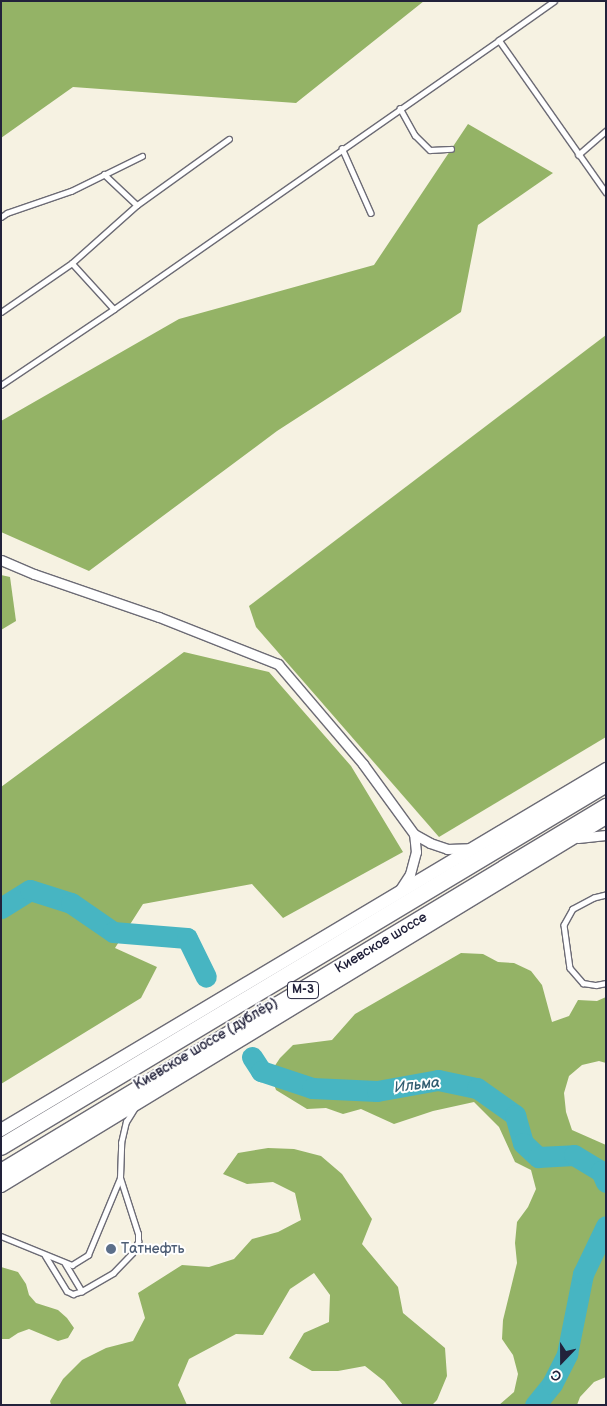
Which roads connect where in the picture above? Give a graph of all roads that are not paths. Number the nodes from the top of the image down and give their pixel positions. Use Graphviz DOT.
graph roads {
  1 [pos="554,1"];
  2 [pos="498,40"];
  3 [pos="400,108"];
  4 [pos="606,131"];
  5 [pos="228,139"];
  6 [pos="342,148"];
  7 [pos="451,149"];
  8 [pos="578,155"];
  9 [pos="142,156"];
  10 [pos="104,174"];
  11 [pos="606,192"];
  12 [pos="137,205"];
  13 [pos="371,213"];
  14 [pos="1,217"];
  15 [pos="72,263"];
  16 [pos="114,309"];
  17 [pos="1,312"];
  18 [pos="1,385"];
  19 [pos="1,560"];
  20 [pos="606,769"];
  21 [pos="606,784"];
  22 [pos="606,807"];
  23 [pos="606,818"];
  24 [pos="414,834"];
  25 [pos="568,835"];
  26 [pos="606,835"];
  27 [pos="470,848"];
  28 [pos="398,891"];
  29 [pos="606,895"];
  30 [pos="606,983"];
  31 [pos="138,1102"];
  32 [pos="1,1130"];
  33 [pos="1,1147"];
  34 [pos="1,1172"];
  35 [pos="120,1178"];
  36 [pos="1,1186"];
  37 [pos="1,1236"];
  38 [pos="44,1254"];
  39 [pos="64,1262"];
  40 [pos="82,1291"];
  1 -- 2 [label="lane"];
  2 -- 3 [label="lane"];
  2 -- 8 [label="lane"];
  3 -- 6 [label="lane"];
  3 -- 7 [label="lane"];
  4 -- 8 [label="lane"];
  5 -- 12 [label="lane"];
  6 -- 13 [label="lane"];
  6 -- 16 [label="lane"];
  8 -- 11 [label="lane"];
  9 -- 10 [label="lane"];
  10 -- 12 [label="lane"];
  10 -- 14 [label="lane"];
  12 -- 15 [label="lane"];
  15 -- 16 [label="lane"];
  15 -- 17 [label="lane"];
  16 -- 18 [label="lane"];
  19 -- 24 [label="street"];
  20 -- 27 [label="main road"];
  21 -- 33 [label="highway, Киевское шоссе / М-3"];
  22 -- 25 [label="highway, Киевское шоссе / М-3"];
  23 -- 25 [label="main road"];
  24 -- 27 [label="street"];
  24 -- 28 [label="street"];
  25 -- 26 [label="street"];
  25 -- 31 [label="main road, Киевское шоссе (дублёр)"];
  25 -- 34 [label="highway, Киевское шоссе / М-3"];
  27 -- 28 [label="main road"];
  28 -- 32 [label="main road"];
  29 -- 30 [label="lane"];
  31 -- 35 [label="lane"];
  31 -- 36 [label="main road, Киевское шоссе (дублёр)"];
  35 -- 39 [label="lane"];
  35 -- 40 [label="lane"];
  37 -- 38 [label="lane"];
  38 -- 39 [label="lane"];
  38 -- 40 [label="lane"];
  39 -- 40 [label="lane"];
}
